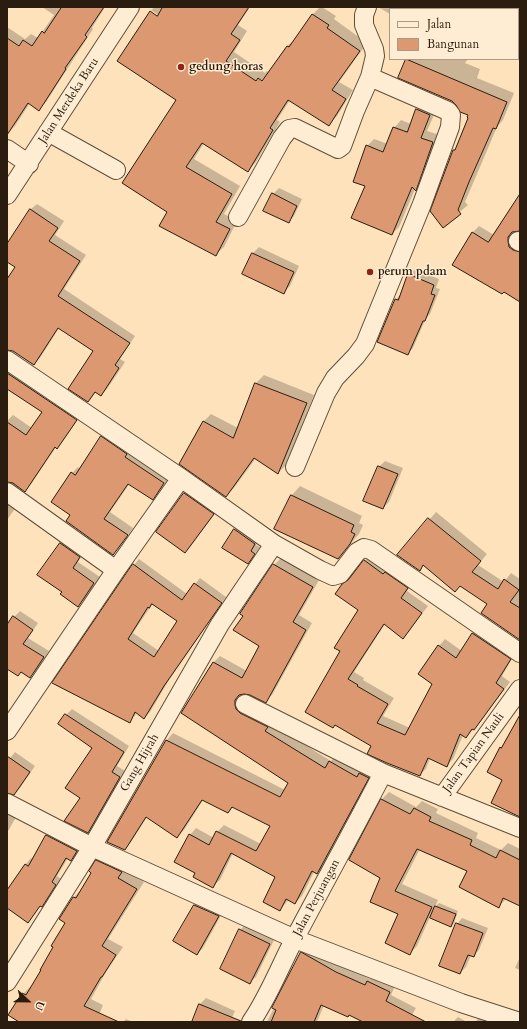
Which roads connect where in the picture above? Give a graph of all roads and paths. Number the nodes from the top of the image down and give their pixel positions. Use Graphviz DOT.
graph roads {
  1 [pos="130,7"];
  2 [pos="367,7"];
  3 [pos="370,77"];
  4 [pos="48,132"];
  5 [pos="7,149"];
  6 [pos="29,164"];
  7 [pos="116,170"];
  8 [pos="7,195"];
  9 [pos="238,217"];
  10 [pos="7,360"];
  11 [pos="295,467"];
  12 [pos="181,478"];
  13 [pos="7,492"];
  14 [pos="274,544"];
  15 [pos="116,570"];
  16 [pos="520,652"];
  17 [pos="520,689"];
  18 [pos="245,704"];
  19 [pos="7,731"];
  20 [pos="382,773"];
  21 [pos="442,797"];
  22 [pos="7,803"];
  23 [pos="520,828"];
  24 [pos="92,847"];
  25 [pos="294,939"];
  26 [pos="7,982"];
  27 [pos="251,1022"];
  28 [pos="520,1022"];
  1 -- 4 [label="street, Jalan Merdeka Baru"];
  2 -- 3 [label="street"];
  3 -- 9 [label="street"];
  3 -- 11 [label="street"];
  4 -- 6 [label="street, Jalan Merdeka Baru"];
  4 -- 7 [label="street"];
  5 -- 6 [label="street"];
  6 -- 8 [label="street, Jalan Merdeka Baru"];
  10 -- 12 [label="street"];
  12 -- 14 [label="street"];
  12 -- 15 [label="street"];
  13 -- 15 [label="street"];
  14 -- 16 [label="street"];
  14 -- 24 [label="street, Gang Hijrah"];
  15 -- 19 [label="street"];
  17 -- 21 [label="street, Jalan Tapian Nauli"];
  18 -- 20 [label="street"];
  20 -- 21 [label="street"];
  20 -- 25 [label="street, Jalan Perjuangan"];
  21 -- 23 [label="street"];
  22 -- 24 [label="street"];
  24 -- 25 [label="street"];
  24 -- 26 [label="street, Gang Hijrah"];
  25 -- 27 [label="street, Jalan Perjuangan"];
  25 -- 28 [label="street"];
}
